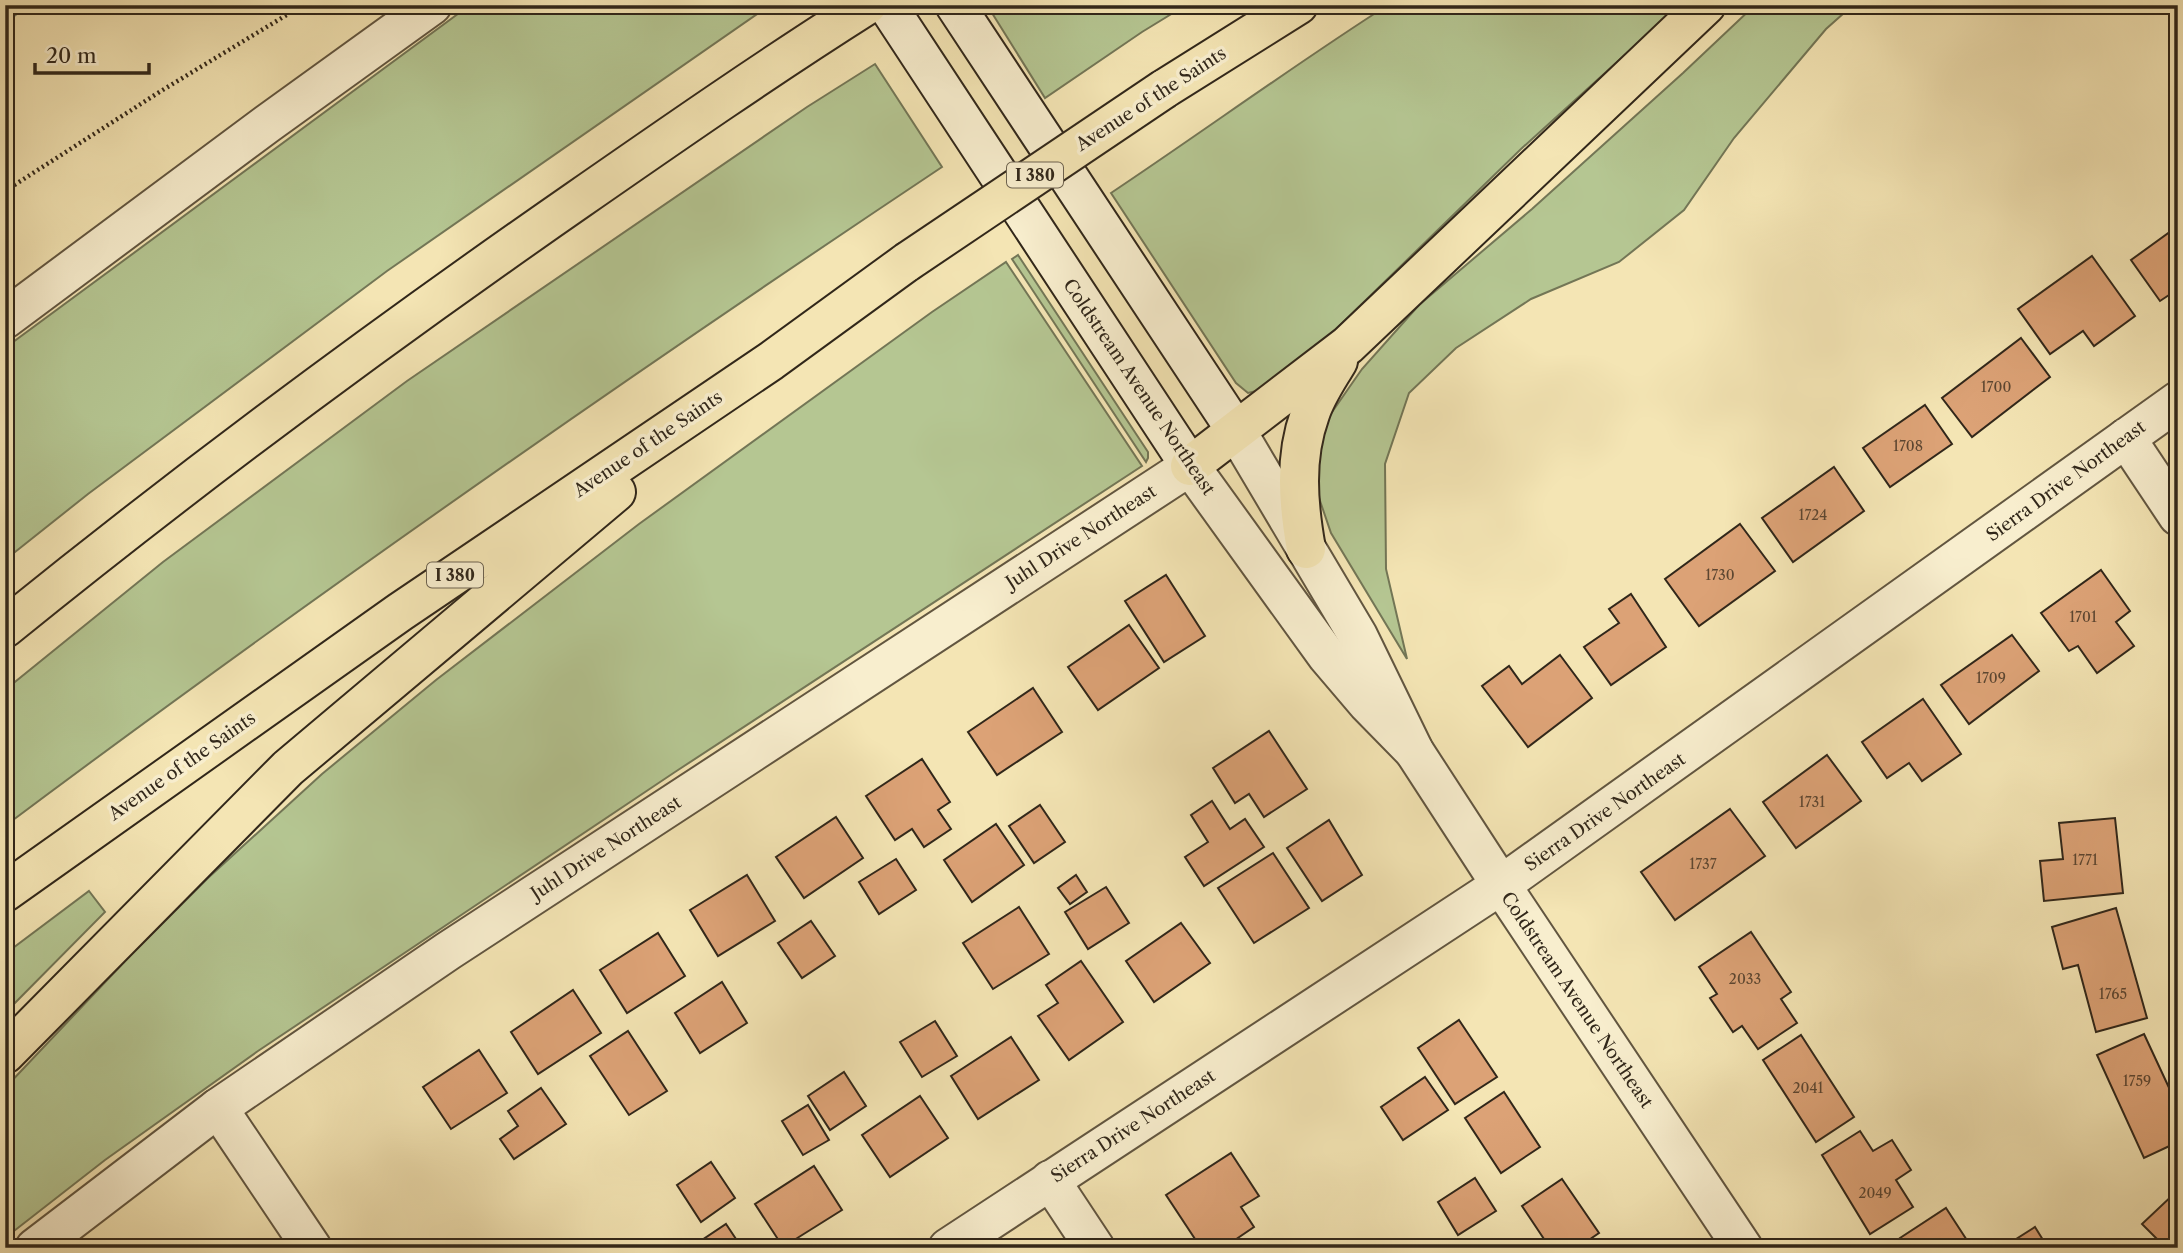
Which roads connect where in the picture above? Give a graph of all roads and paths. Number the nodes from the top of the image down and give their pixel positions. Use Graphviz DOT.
graph roads {
  1 [pos="303,5"];
  2 [pos="432,5"];
  3 [pos="867,5"];
  4 [pos="887,5"];
  5 [pos="955,5"];
  6 [pos="1298,5"];
  7 [pos="1706,5"];
  8 [pos="5,191"];
  9 [pos="5,319"];
  10 [pos="1348,345"];
  11 [pos="771,360"];
  12 [pos="2178,401"];
  13 [pos="1237,432"];
  14 [pos="2126,438"];
  15 [pos="1190,466"];
  16 [pos="2178,516"];
  17 [pos="1306,549"];
  18 [pos="5,628"];
  19 [pos="1414,751"];
  20 [pos="1501,885"];
  21 [pos="5,892"];
  22 [pos="5,1054"];
  23 [pos="218,1108"];
  24 [pos="1050,1180"];
  25 [pos="35,1248"];
  26 [pos="312,1248"];
  27 [pos="948,1248"];
  28 [pos="1095,1248"];
  29 [pos="1743,1248"];
  1 -- 8 [label="path"];
  2 -- 9 [label="street"];
  3 -- 18 [label="highway"];
  4 -- 15 [label="street, Coldstream Avenue Northeast"];
  5 -- 13 [label="street, Coldstream Avenue Northeast"];
  6 -- 11 [label="highway, Avenue of the Saints / I 380, bridge"];
  7 -- 10 [label="highway"];
  10 -- 13 [label="highway"];
  10 -- 17 [label="highway"];
  11 -- 21 [label="highway, Avenue of the Saints / I 380"];
  11 -- 22 [label="highway"];
  12 -- 14 [label="street, Sierra Drive Northeast"];
  13 -- 15 [label="highway"];
  13 -- 17 [label="street, Coldstream Avenue Northeast"];
  14 -- 16 [label="street"];
  14 -- 20 [label="street, Sierra Drive Northeast"];
  15 -- 19 [label="street, Coldstream Avenue Northeast"];
  15 -- 23 [label="street, Juhl Drive Northeast"];
  17 -- 19 [label="street, Coldstream Avenue Northeast"];
  19 -- 20 [label="street, Coldstream Avenue Northeast"];
  20 -- 24 [label="street, Sierra Drive Northeast"];
  20 -- 29 [label="street, Coldstream Avenue Northeast"];
  23 -- 25 [label="street, Juhl Drive Northeast"];
  23 -- 26 [label="street"];
  24 -- 27 [label="street, Sierra Drive Northeast"];
  24 -- 28 [label="street"];
}
